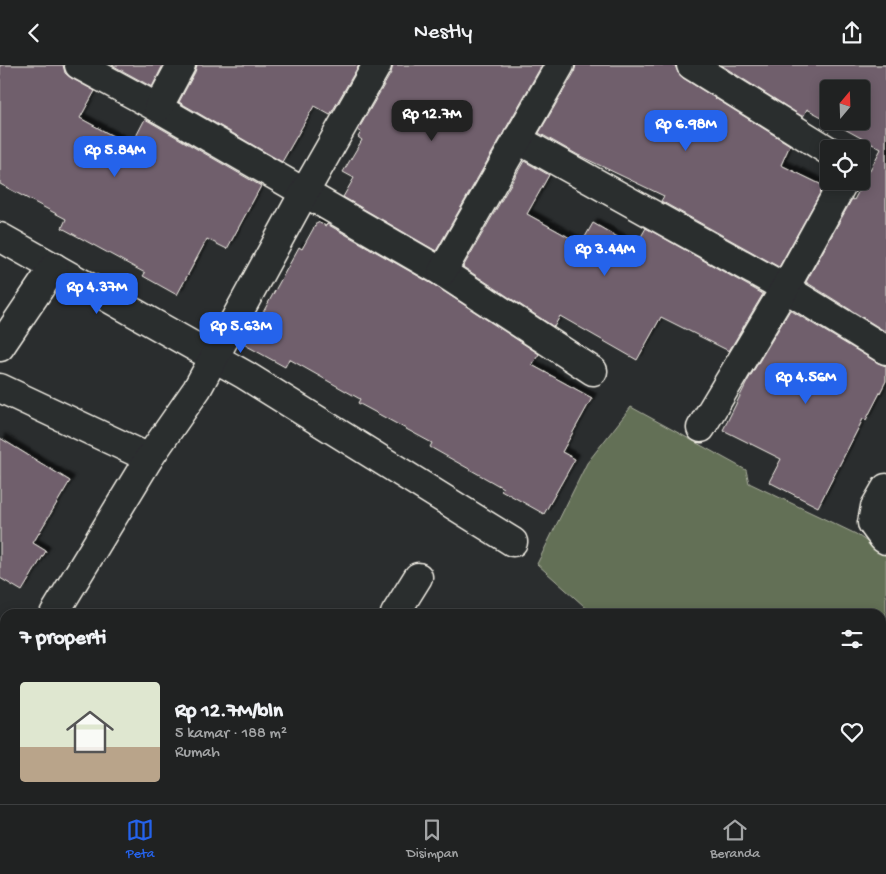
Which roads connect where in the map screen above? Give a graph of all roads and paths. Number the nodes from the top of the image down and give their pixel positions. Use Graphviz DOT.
graph roads {
  1 [pos="79,65"];
  2 [pos="181,65"];
  3 [pos="377,65"];
  4 [pos="560,65"];
  5 [pos="690,65"];
  6 [pos="158,108"];
  7 [pos="517,139"];
  8 [pos="820,145"];
  9 [pos="839,190"];
  10 [pos="304,193"];
  11 [pos="0,237"];
  12 [pos="54,267"];
  13 [pos="442,272"];
  14 [pos="785,288"];
  15 [pos="0,347"];
  16 [pos="886,350"];
  17 [pos="215,357"];
  18 [pos="593,371"];
  19 [pos="0,387"];
  20 [pos="701,428"];
  21 [pos="149,459"];
  22 [pos="886,488"];
  23 [pos="886,540"];
  24 [pos="513,541"];
  25 [pos="418,577"];
  26 [pos="57,609"];
  27 [pos="398,609"];
  1 -- 6 [label="street"];
  2 -- 6 [label="street"];
  3 -- 10 [label="street"];
  4 -- 7 [label="street"];
  5 -- 8 [label="street"];
  6 -- 10 [label="street"];
  7 -- 13 [label="street"];
  7 -- 14 [label="street"];
  9 -- 14 [label="street"];
  10 -- 13 [label="street"];
  10 -- 17 [label="street"];
  11 -- 12 [label="street"];
  12 -- 15 [label="street"];
  12 -- 17 [label="street"];
  13 -- 18 [label="street"];
  14 -- 16 [label="street"];
  14 -- 20 [label="street"];
  17 -- 21 [label="street"];
  17 -- 24 [label="street"];
  19 -- 21 [label="street"];
  21 -- 26 [label="street"];
  22 -- 23 [label="street"];
  25 -- 27 [label="street"];
}
